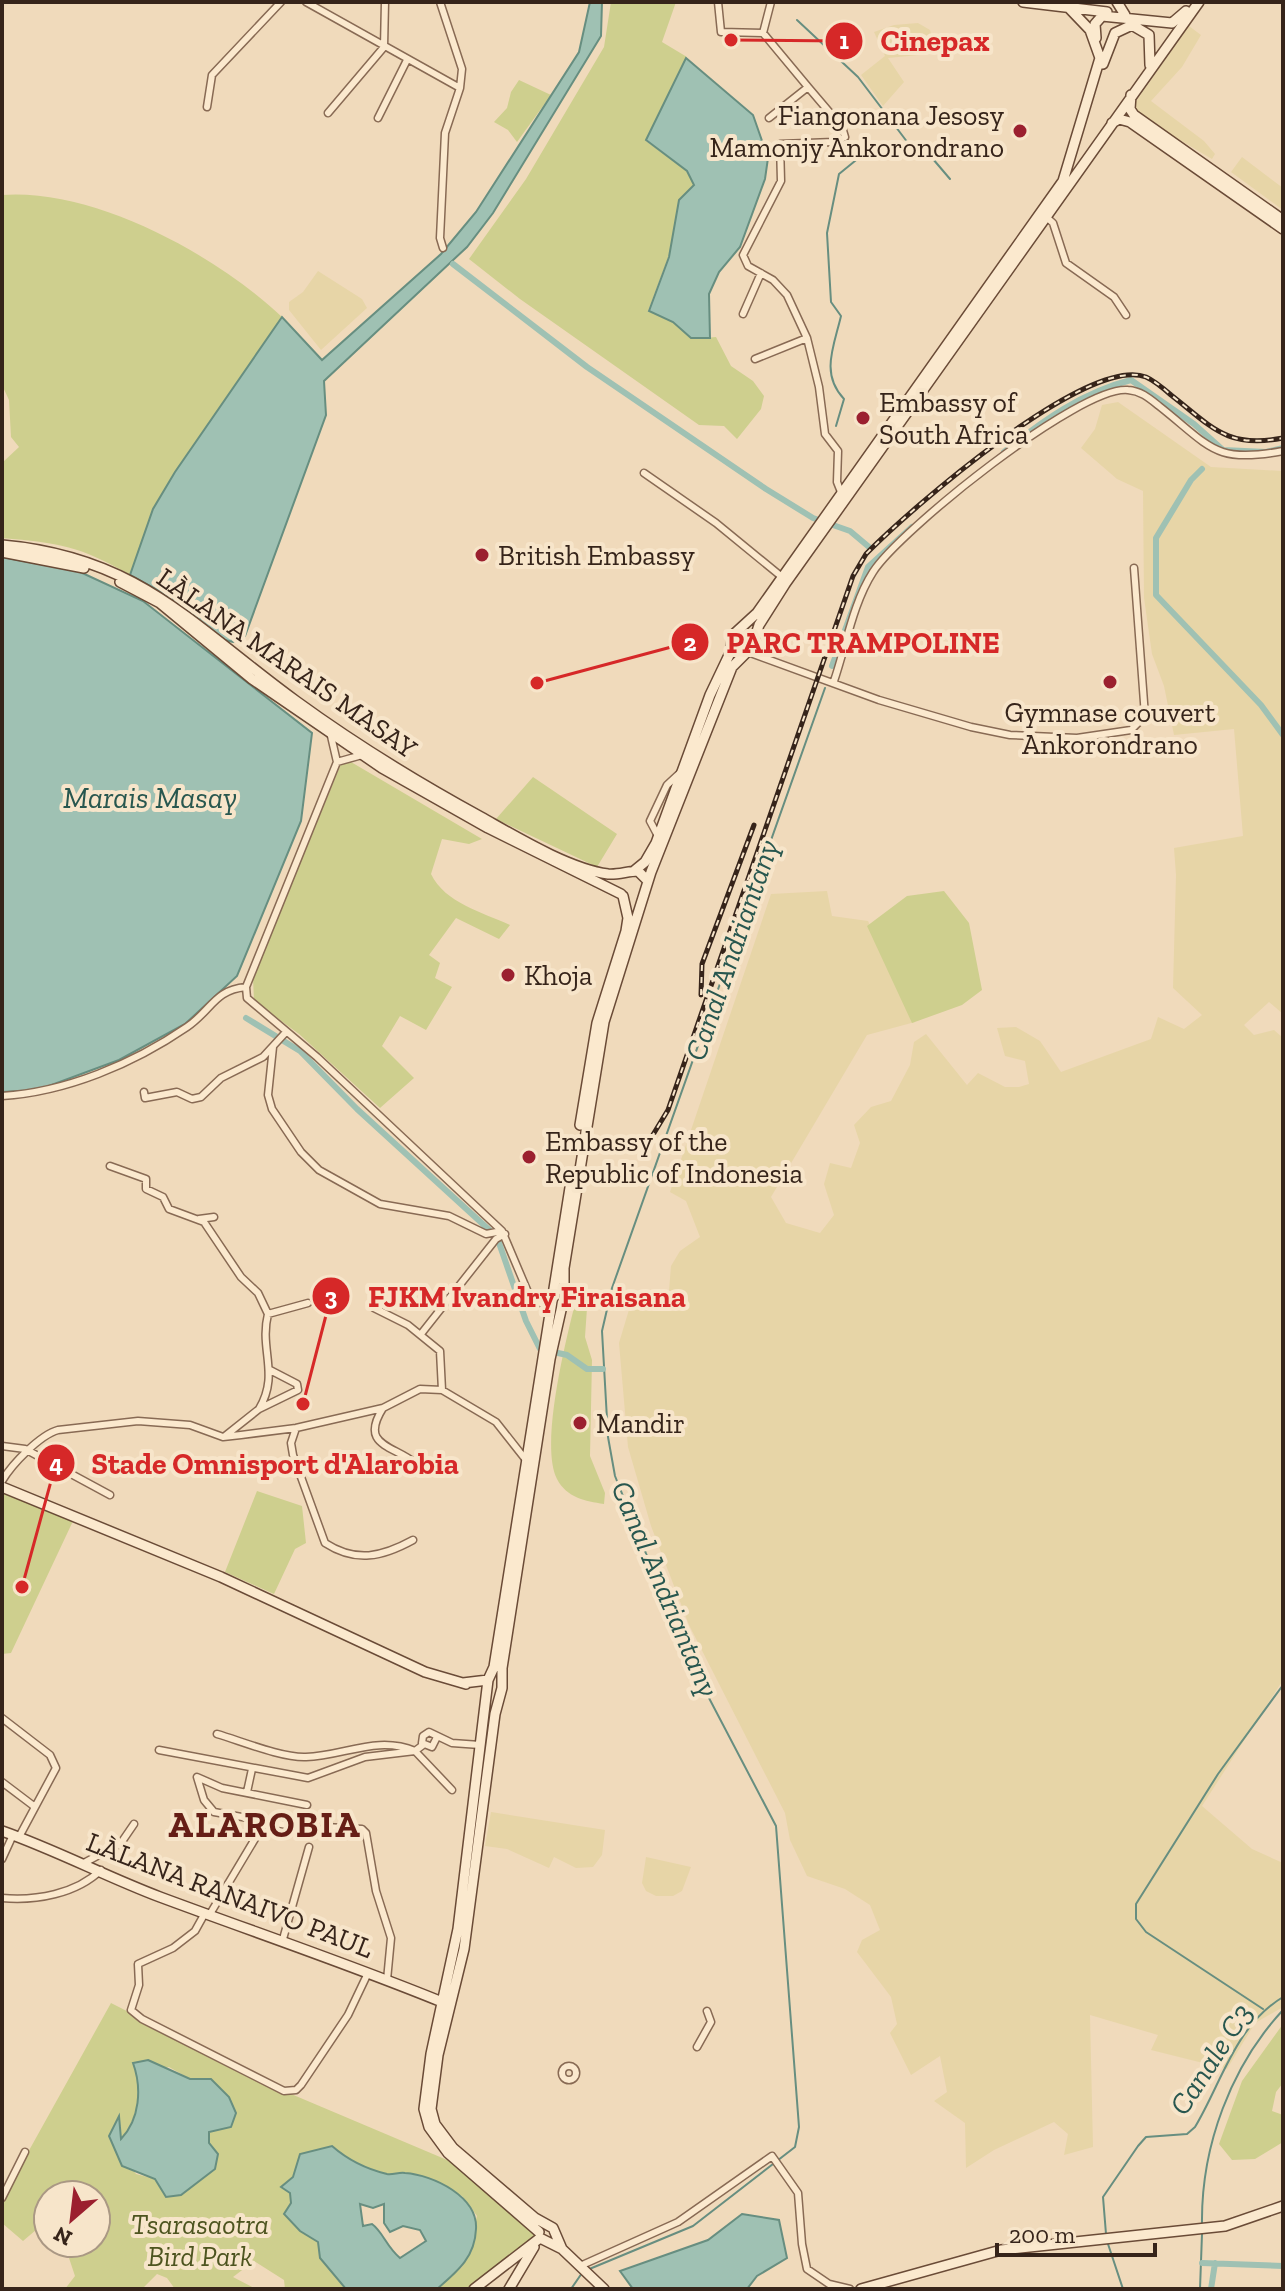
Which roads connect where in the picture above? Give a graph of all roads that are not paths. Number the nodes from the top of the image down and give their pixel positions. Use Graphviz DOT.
graph roads {
  1 [pos="281,2"];
  2 [pos="306,2"];
  3 [pos="385,2"];
  4 [pos="440,2"];
  5 [pos="718,2"];
  6 [pos="771,2"];
  7 [pos="1023,2"];
  8 [pos="1117,2"];
  9 [pos="1196,2"];
  10 [pos="1068,7"];
  11 [pos="1108,12"];
  12 [pos="1125,15"];
  13 [pos="1148,20"];
  14 [pos="1093,31"];
  15 [pos="763,33"];
  16 [pos="384,47"];
  17 [pos="1163,50"];
  18 [pos="407,60"];
  19 [pos="1099,68"];
  20 [pos="1149,69"];
  21 [pos="808,87"];
  22 [pos="460,88"];
  23 [pos="1133,90"];
  24 [pos="207,107"];
  25 [pos="328,113"];
  26 [pos="378,118"];
  27 [pos="769,118"];
  28 [pos="1109,124"];
  29 [pos="1081,128"];
  30 [pos="1101,136"];
  31 [pos="1075,149"];
  32 [pos="1084,159"];
  33 [pos="1044,215"];
  34 [pos="1283,220"];
  35 [pos="1283,229"];
  36 [pos="443,248"];
  37 [pos="761,273"];
  38 [pos="743,314"];
  39 [pos="1126,315"];
  40 [pos="807,338"];
  41 [pos="755,359"];
  42 [pos="1283,451"];
  43 [pos="644,473"];
  44 [pos="841,492"];
  45 [pos="824,523"];
  46 [pos="2,545"];
  47 [pos="2,552"];
  48 [pos="1134,568"];
  49 [pos="782,577"];
  50 [pos="198,628"];
  51 [pos="742,629"];
  52 [pos="754,639"];
  53 [pos="732,644"];
  54 [pos="745,651"];
  55 [pos="771,660"];
  56 [pos="834,681"];
  57 [pos="331,736"];
  58 [pos="362,755"];
  59 [pos="337,762"];
  60 [pos="630,872"];
  61 [pos="648,881"];
  62 [pos="622,895"];
  63 [pos="644,897"];
  64 [pos="246,987"];
  65 [pos="285,1033"];
  66 [pos="276,1045"];
  67 [pos="144,1092"];
  68 [pos="2,1096"];
  69 [pos="110,1166"];
  70 [pos="214,1217"];
  71 [pos="198,1219"];
  72 [pos="500,1234"];
  73 [pos="557,1298"];
  74 [pos="308,1303"];
  75 [pos="374,1308"];
  76 [pos="268,1314"];
  77 [pos="421,1334"];
  78 [pos="547,1358"];
  79 [pos="270,1370"];
  80 [pos="442,1390"];
  81 [pos="383,1408"];
  82 [pos="259,1409"];
  83 [pos="296,1428"];
  84 [pos="223,1437"];
  85 [pos="2,1446"];
  86 [pos="29,1452"];
  87 [pos="526,1460"];
  88 [pos="415,1463"];
  89 [pos="2,1484"];
  90 [pos="110,1495"];
  91 [pos="413,1540"];
  92 [pos="489,1680"];
  93 [pos="463,1683"];
  94 [pos="501,1688"];
  95 [pos="487,1692"];
  96 [pos="2,1718"];
  97 [pos="217,1734"];
  98 [pos="437,1737"];
  99 [pos="423,1745"];
  100 [pos="435,1746"];
  101 [pos="480,1748"];
  102 [pos="159,1750"];
  103 [pos="415,1751"];
  104 [pos="252,1769"];
  105 [pos="2,1782"];
  106 [pos="452,1790"];
  107 [pos="247,1792"];
  108 [pos="307,1805"];
  109 [pos="35,1807"];
  110 [pos="265,1822"];
  111 [pos="134,1824"];
  112 [pos="2,1831"];
  113 [pos="16,1836"];
  114 [pos="309,1847"];
  115 [pos="2,1859"];
  116 [pos="84,1863"];
  117 [pos="101,1870"];
  118 [pos="2,1898"];
  119 [pos="208,1914"];
  120 [pos="283,1939"];
  121 [pos="368,1973"];
  122 [pos="387,1980"];
  123 [pos="447,2003"];
  124 [pos="707,2011"];
  125 [pos="697,2047"];
  126 [pos="25,2152"];
  127 [pos="2,2198"];
  128 [pos="1283,2206"];
  129 [pos="546,2234"];
  130 [pos="518,2260"];
  131 [pos="580,2266"];
  132 [pos="515,2278"];
  133 [pos="474,2289"];
  134 [pos="509,2289"];
  135 [pos="604,2289"];
  136 [pos="850,2289"];
  137 [pos="861,2289"];
  1 -- 24 [label="street"];
  2 -- 16 [label="street"];
  3 -- 16 [label="street"];
  4 -- 22 [label="street"];
  5 -- 15 [label="street"];
  6 -- 15 [label="street"];
  7 -- 10 [label="main road"];
  8 -- 11 [label="main road"];
  8 -- 12 [label="main road"];
  9 -- 13 [label="main road"];
  9 -- 17 [label="main road"];
  10 -- 11 [label="main road"];
  10 -- 14 [label="main road"];
  11 -- 12 [label="main road"];
  11 -- 14 [label="main road"];
  12 -- 13 [label="main road"];
  13 -- 14 [label="main road"];
  13 -- 17 [label="main road"];
  14 -- 19 [label="main road"];
  15 -- 21 [label="street"];
  16 -- 18 [label="street"];
  16 -- 25 [label="street"];
  17 -- 20 [label="main road"];
  18 -- 22 [label="street"];
  18 -- 26 [label="street"];
  19 -- 20 [label="main road"];
  19 -- 29 [label="main road"];
  20 -- 23 [label="main road"];
  21 -- 27 [label="street"];
  21 -- 37 [label="street"];
  22 -- 36 [label="street"];
  23 -- 28 [label="main road"];
  23 -- 34 [label="main road"];
  28 -- 30 [label="main road"];
  28 -- 35 [label="main road"];
  29 -- 30 [label="main road"];
  29 -- 31 [label="main road"];
  30 -- 32 [label="main road"];
  31 -- 32 [label="main road"];
  31 -- 33 [label="main road"];
  32 -- 33 [label="main road"];
  33 -- 39 [label="street"];
  33 -- 44 [label="main road"];
  33 -- 45 [label="main road"];
  37 -- 38 [label="street"];
  37 -- 40 [label="street"];
  40 -- 41 [label="street"];
  40 -- 44 [label="street"];
  42 -- 56 [label="street"];
  43 -- 49 [label="street"];
  44 -- 45 [label="main road"];
  45 -- 49 [label="main road"];
  45 -- 52 [label="main road"];
  46 -- 50 [label="main road, LÀLANA MARAIS MASAY"];
  47 -- 50 [label="main road, LÀLANA MARAIS MASAY"];
  48 -- 56 [label="street"];
  49 -- 51 [label="main road"];
  50 -- 57 [label="main road, LÀLANA MARAIS MASAY"];
  50 -- 60 [label="main road, LÀLANA MARAIS MASAY"];
  51 -- 52 [label="main road"];
  51 -- 53 [label="main road"];
  52 -- 54 [label="main road"];
  52 -- 55 [label="street"];
  53 -- 54 [label="main road"];
  53 -- 60 [label="main road"];
  54 -- 55 [label="street"];
  54 -- 61 [label="main road"];
  55 -- 56 [label="street"];
  57 -- 58 [label="main road, LÀLANA MARAIS MASAY"];
  57 -- 59 [label="street"];
  58 -- 59 [label="street"];
  58 -- 62 [label="main road, LÀLANA MARAIS MASAY"];
  59 -- 64 [label="street"];
  60 -- 61 [label="main road"];
  60 -- 62 [label="main road"];
  61 -- 63 [label="main road"];
  62 -- 63 [label="main road"];
  62 -- 73 [label="main road"];
  63 -- 73 [label="main road"];
  64 -- 65 [label="street"];
  64 -- 68 [label="street"];
  65 -- 66 [label="street"];
  65 -- 72 [label="street"];
  66 -- 67 [label="street"];
  66 -- 72 [label="street"];
  69 -- 71 [label="street"];
  70 -- 71 [label="street"];
  71 -- 76 [label="street"];
  72 -- 73 [label="street"];
  72 -- 77 [label="street"];
  73 -- 78 [label="main road"];
  74 -- 76 [label="street"];
  75 -- 77 [label="street"];
  76 -- 79 [label="street"];
  77 -- 80 [label="street"];
  78 -- 87 [label="main road"];
  78 -- 94 [label="main road"];
  79 -- 82 [label="street"];
  79 -- 82 [label="street"];
  80 -- 81 [label="street"];
  80 -- 87 [label="street"];
  81 -- 83 [label="street"];
  81 -- 88 [label="street"];
  82 -- 84 [label="street"];
  83 -- 84 [label="street"];
  83 -- 91 [label="street"];
  84 -- 86 [label="street"];
  85 -- 86 [label="street"];
  86 -- 89 [label="street"];
  86 -- 90 [label="street"];
  87 -- 92 [label="main road"];
  89 -- 93 [label="main road"];
  92 -- 93 [label="main road"];
  92 -- 94 [label="main road"];
  92 -- 95 [label="main road"];
  93 -- 95 [label="main road"];
  94 -- 95 [label="main road"];
  94 -- 123 [label="main road"];
  95 -- 101 [label="main road"];
  96 -- 109 [label="street"];
  97 -- 103 [label="street"];
  98 -- 99 [label="street"];
  98 -- 100 [label="street"];
  98 -- 101 [label="street"];
  99 -- 100 [label="street"];
  99 -- 103 [label="street"];
  100 -- 101 [label="street"];
  101 -- 123 [label="main road"];
  102 -- 104 [label="street"];
  103 -- 104 [label="street"];
  103 -- 106 [label="street"];
  104 -- 107 [label="street"];
  105 -- 109 [label="street"];
  107 -- 108 [label="street"];
  107 -- 110 [label="street"];
  109 -- 113 [label="street"];
  110 -- 119 [label="street"];
  110 -- 122 [label="street"];
  111 -- 116 [label="street"];
  112 -- 113 [label="main road, LÀLANA RANAIVO PAUL"];
  113 -- 115 [label="street"];
  113 -- 116 [label="main road, LÀLANA RANAIVO PAUL"];
  114 -- 120 [label="street"];
  116 -- 117 [label="main road, LÀLANA RANAIVO PAUL"];
  117 -- 118 [label="street"];
  117 -- 119 [label="main road, LÀLANA RANAIVO PAUL"];
  119 -- 120 [label="main road, LÀLANA RANAIVO PAUL"];
  119 -- 121 [label="street"];
  120 -- 121 [label="main road, LÀLANA RANAIVO PAUL"];
  121 -- 122 [label="main road, LÀLANA RANAIVO PAUL"];
  122 -- 123 [label="main road, LÀLANA RANAIVO PAUL"];
  123 -- 129 [label="main road"];
  124 -- 125 [label="street"];
  126 -- 127 [label="street"];
  128 -- 137 [label="main road"];
  129 -- 130 [label="main road"];
  129 -- 131 [label="main road"];
  129 -- 132 [label="main road"];
  130 -- 132 [label="main road"];
  130 -- 133 [label="main road"];
  131 -- 135 [label="main road"];
  131 -- 136 [label="street"];
  132 -- 134 [label="main road"];
}
